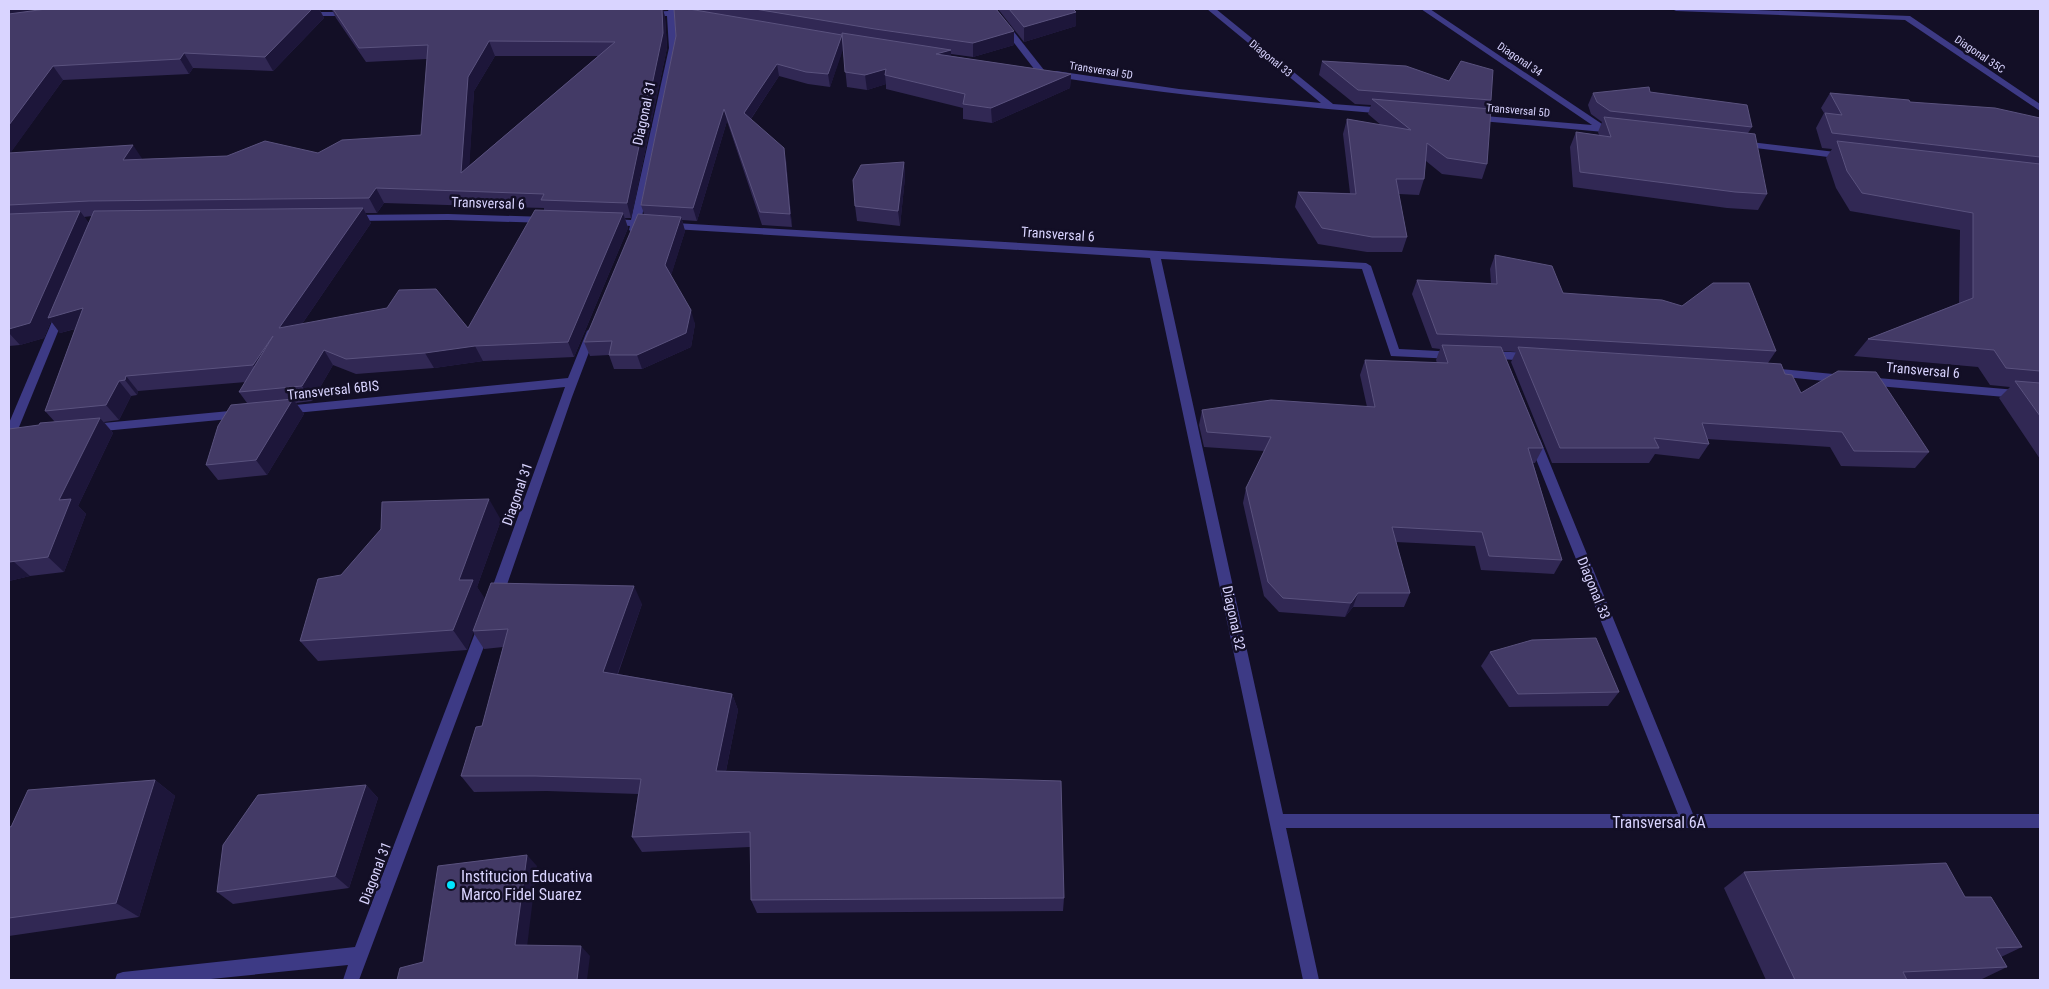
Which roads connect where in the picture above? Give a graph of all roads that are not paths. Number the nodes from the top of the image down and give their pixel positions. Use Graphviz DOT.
graph roads {
  1 [pos="992,9"];
  2 [pos="1211,9"];
  3 [pos="1425,9"];
  4 [pos="1676,9"];
  5 [pos="672,11"];
  6 [pos="294,14"];
  7 [pos="363,14"];
  8 [pos="641,14"];
  9 [pos="700,18"];
  10 [pos="1031,70"];
  11 [pos="1041,72"];
  12 [pos="1330,106"];
  13 [pos="2040,108"];
  14 [pos="1398,112"];
  15 [pos="1466,117"];
  16 [pos="1603,128"];
  17 [pos="1622,131"];
  18 [pos="1729,143"];
  19 [pos="1856,157"];
  20 [pos="339,218"];
  21 [pos="557,220"];
  22 [pos="597,222"];
  23 [pos="637,223"];
  24 [pos="629,241"];
  25 [pos="1155,256"];
  26 [pos="66,302"];
  27 [pos="596,320"];
  28 [pos="1462,355"];
  29 [pos="1481,355"];
  30 [pos="1500,355"];
  31 [pos="1538,358"];
  32 [pos="1762,371"];
  33 [pos="1507,374"];
  34 [pos="571,382"];
  35 [pos="2040,396"];
  36 [pos="275,411"];
  37 [pos="255,413"];
  38 [pos="1530,428"];
  39 [pos="78,430"];
  40 [pos="11,436"];
  41 [pos="2040,821"];
  42 [pos="1278,822"];
  43 [pos="1689,822"];
  44 [pos="360,955"];
  45 [pos="123,980"];
  46 [pos="351,980"];
  47 [pos="1311,980"];
  1 -- 11 [label="street"];
  2 -- 12 [label="street, Diagonal 33"];
  3 -- 16 [label="street, Diagonal 34"];
  4 -- 13 [label="street, Diagonal 35C"];
  5 -- 8 [label="street"];
  5 -- 9 [label="street"];
  5 -- 23 [label="street, Diagonal 31"];
  6 -- 7 [label="street"];
  10 -- 11 [label="street, Transversal 5D"];
  11 -- 12 [label="street, Transversal 5D"];
  12 -- 14 [label="street, Transversal 5D"];
  15 -- 16 [label="street, Transversal 5D"];
  16 -- 17 [label="street, Transversal 5D"];
  18 -- 19 [label="street"];
  20 -- 21 [label="street, Transversal 6"];
  22 -- 23 [label="street, Transversal 6"];
  23 -- 24 [label="street, Diagonal 31"];
  23 -- 25 [label="street, Transversal 6"];
  25 -- 28 [label="street, Transversal 6"];
  25 -- 42 [label="street, Diagonal 32"];
  26 -- 40 [label="street"];
  27 -- 34 [label="street, Diagonal 31"];
  29 -- 30 [label="street"];
  30 -- 31 [label="street"];
  30 -- 33 [label="street"];
  32 -- 35 [label="street, Transversal 6"];
  34 -- 36 [label="street, Transversal 6BIS"];
  34 -- 44 [label="street, Diagonal 31"];
  37 -- 39 [label="street"];
  38 -- 43 [label="street, Diagonal 33"];
  41 -- 43 [label="street, Transversal 6A"];
  42 -- 43 [label="street, Transversal 6A"];
  42 -- 47 [label="street, Diagonal 32"];
  44 -- 45 [label="street"];
  44 -- 46 [label="street, Diagonal 31"];
}
